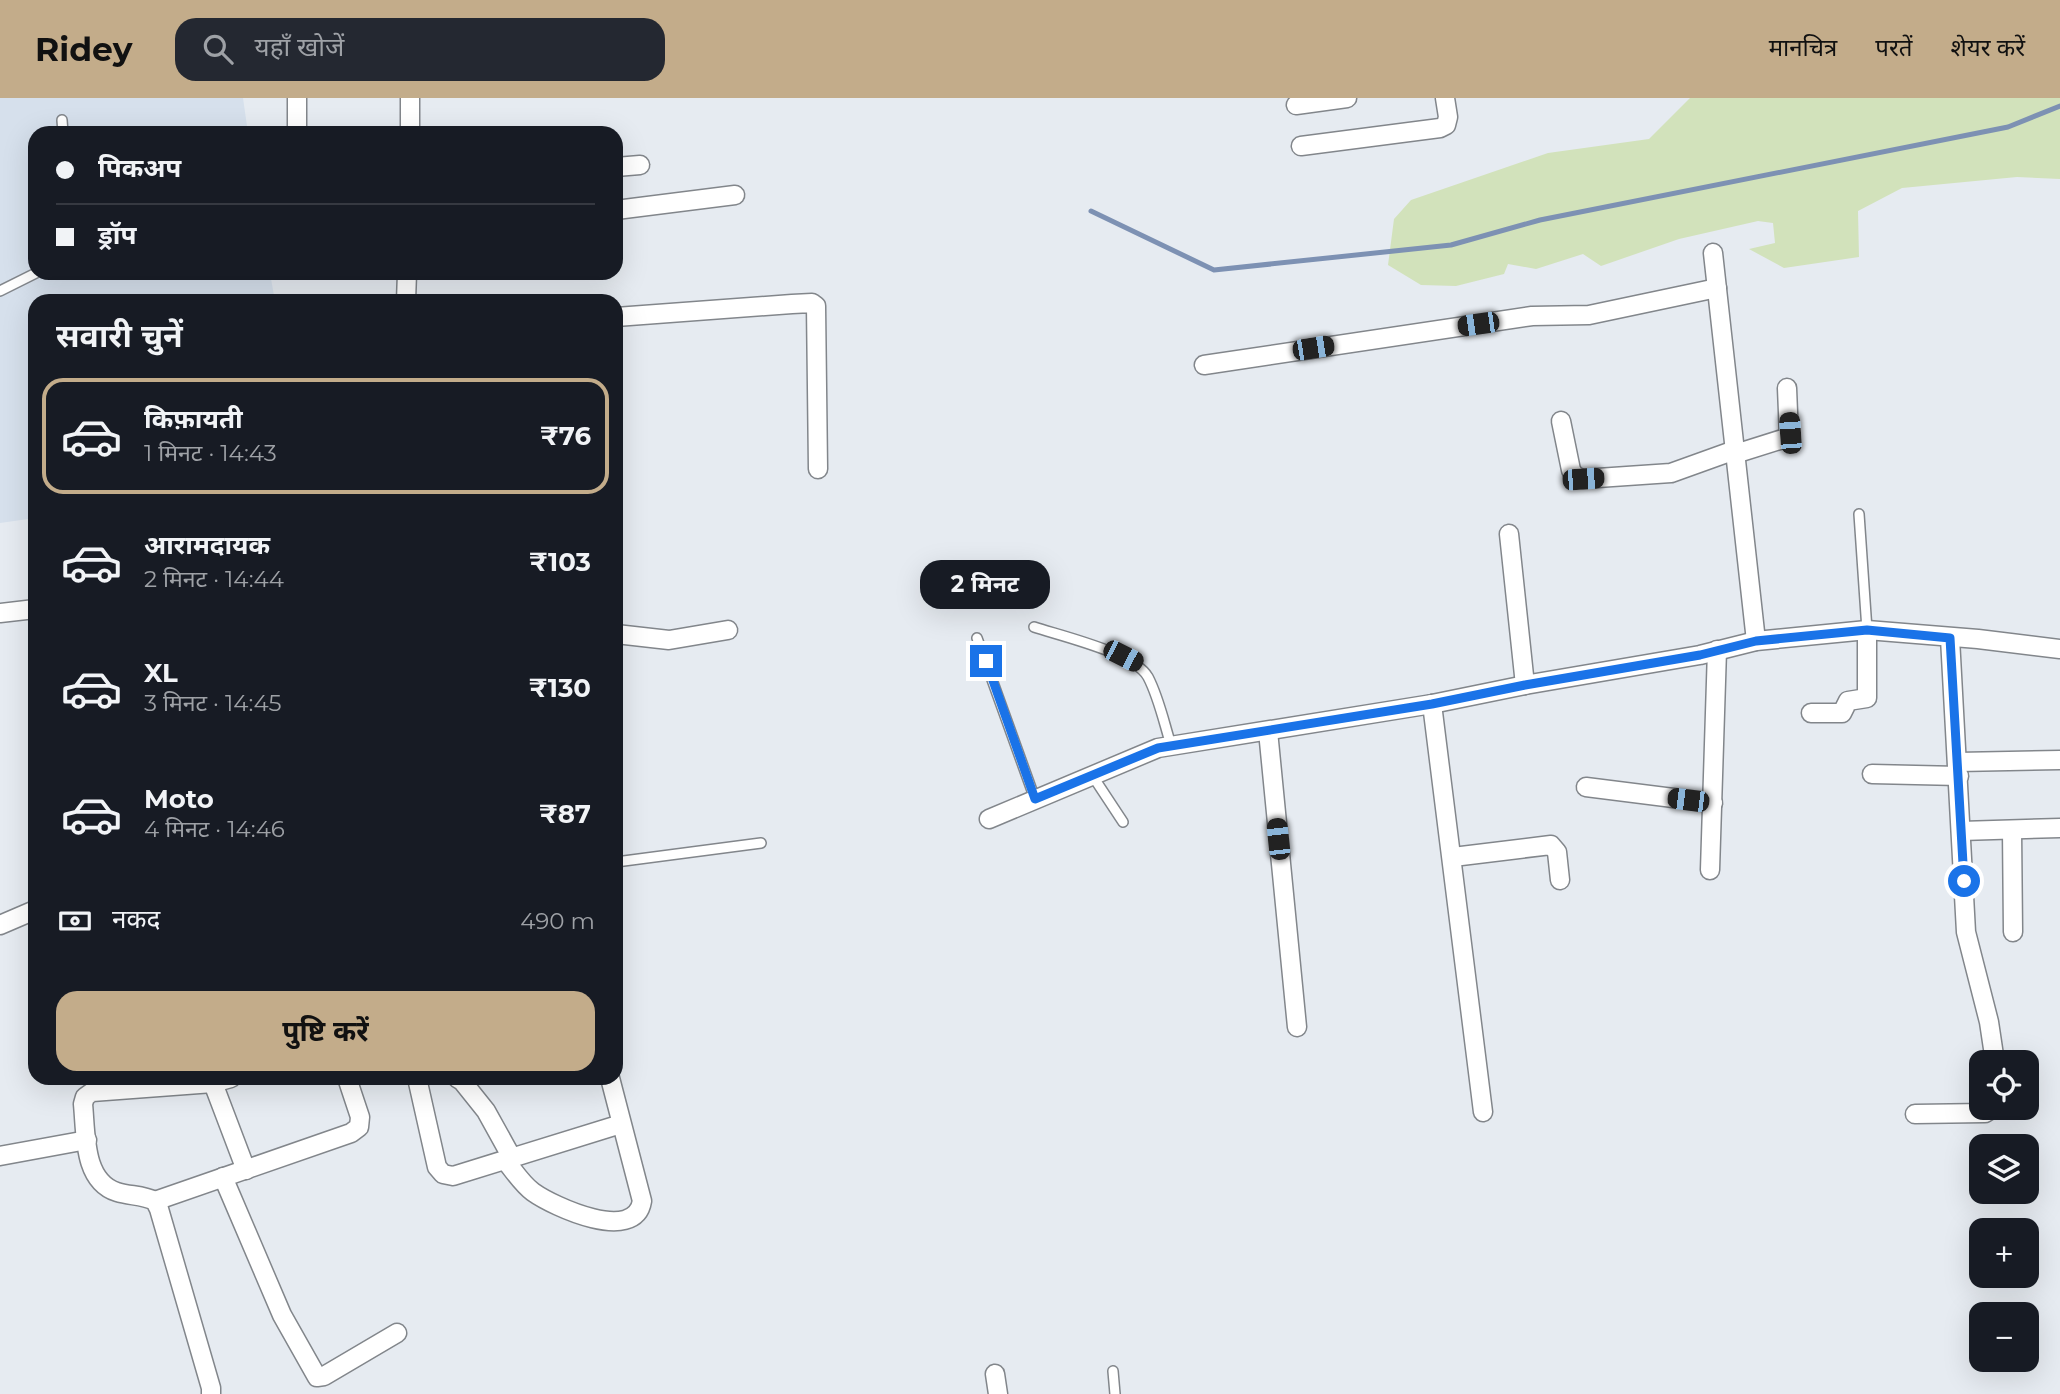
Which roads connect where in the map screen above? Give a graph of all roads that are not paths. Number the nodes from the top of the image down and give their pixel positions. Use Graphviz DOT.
graph roads {
  1 [pos="297,98"];
  2 [pos="410,98"];
  3 [pos="1348,98"];
  4 [pos="1445,98"];
  5 [pos="1296,105"];
  6 [pos="62,120"];
  7 [pos="62,126"];
  8 [pos="297,126"];
  9 [pos="410,126"];
  10 [pos="1301,146"];
  11 [pos="640,164"];
  12 [pos="623,166"];
  13 [pos="736,195"];
  14 [pos="623,209"];
  15 [pos="1713,253"];
  16 [pos="28,277"];
  17 [pos="1717,288"];
  18 [pos="0,291"];
  19 [pos="623,316"];
  20 [pos="1204,365"];
  21 [pos="1787,388"];
  22 [pos="1561,421"];
  23 [pos="1735,452"];
  24 [pos="818,468"];
  25 [pos="1859,514"];
  26 [pos="1509,534"];
  27 [pos="28,610"];
  28 [pos="0,613"];
  29 [pos="1034,627"];
  30 [pos="728,630"];
  31 [pos="1867,630"];
  32 [pos="623,635"];
  33 [pos="977,638"];
  34 [pos="1950,638"];
  35 [pos="1756,641"];
  36 [pos="2060,649"];
  37 [pos="1717,650"];
  38 [pos="1525,685"];
  39 [pos="1432,704"];
  40 [pos="1811,713"];
  41 [pos="1268,731"];
  42 [pos="1171,745"];
  43 [pos="2060,760"];
  44 [pos="1959,769"];
  45 [pos="1872,774"];
  46 [pos="1092,775"];
  47 [pos="1586,787"];
  48 [pos="1035,799"];
  49 [pos="1713,803"];
  50 [pos="989,819"];
  51 [pos="1123,822"];
  52 [pos="2060,828"];
  53 [pos="2012,830"];
  54 [pos="1961,831"];
  55 [pos="761,843"];
  56 [pos="1453,857"];
  57 [pos="623,861"];
  58 [pos="1710,870"];
  59 [pos="1560,880"];
  60 [pos="28,913"];
  61 [pos="0,925"];
  62 [pos="2013,932"];
  63 [pos="1297,1027"];
  64 [pos="1993,1050"];
  65 [pos="131,1085"];
  66 [pos="227,1085"];
  67 [pos="349,1085"];
  68 [pos="419,1085"];
  69 [pos="466,1085"];
  70 [pos="612,1085"];
  71 [pos="1483,1112"];
  72 [pos="1969,1113"];
  73 [pos="1915,1114"];
  74 [pos="621,1125"];
  75 [pos="87,1140"];
  76 [pos="0,1156"];
  77 [pos="508,1159"];
  78 [pos="246,1170"];
  79 [pos="223,1177"];
  80 [pos="155,1201"];
  81 [pos="397,1333"];
  82 [pos="1113,1371"];
  83 [pos="995,1374"];
  84 [pos="211,1394"];
  85 [pos="998,1394"];
  86 [pos="1115,1394"];
  1 -- 8 [label="street"];
  2 -- 9 [label="street"];
  3 -- 5 [label="street"];
  4 -- 10 [label="street"];
  6 -- 7 [label="lane"];
  11 -- 12 [label="street"];
  13 -- 14 [label="street"];
  15 -- 17 [label="street"];
  16 -- 18 [label="lane"];
  17 -- 20 [label="street"];
  17 -- 23 [label="street"];
  19 -- 24 [label="street"];
  21 -- 23 [label="street"];
  22 -- 23 [label="street"];
  23 -- 35 [label="street"];
  25 -- 31 [label="lane"];
  26 -- 38 [label="street"];
  27 -- 28 [label="street"];
  29 -- 42 [label="lane"];
  30 -- 32 [label="street"];
  31 -- 34 [label="street"];
  31 -- 35 [label="street"];
  31 -- 40 [label="street"];
  33 -- 48 [label="lane"];
  34 -- 36 [label="street"];
  34 -- 44 [label="street"];
  35 -- 37 [label="street"];
  37 -- 38 [label="street"];
  37 -- 49 [label="street"];
  38 -- 39 [label="street"];
  39 -- 41 [label="street"];
  39 -- 56 [label="street"];
  41 -- 42 [label="street"];
  41 -- 63 [label="street"];
  42 -- 46 [label="street"];
  43 -- 44 [label="street"];
  44 -- 45 [label="street"];
  44 -- 54 [label="street"];
  46 -- 48 [label="street"];
  46 -- 51 [label="lane"];
  47 -- 49 [label="street"];
  48 -- 50 [label="street"];
  49 -- 58 [label="street"];
  52 -- 53 [label="street"];
  53 -- 54 [label="street"];
  53 -- 62 [label="street"];
  54 -- 64 [label="street"];
  55 -- 57 [label="lane"];
  56 -- 59 [label="street"];
  56 -- 71 [label="street"];
  60 -- 61 [label="street"];
  65 -- 75 [label="street"];
  66 -- 78 [label="street"];
  67 -- 78 [label="street"];
  68 -- 77 [label="street"];
  69 -- 77 [label="street"];
  70 -- 74 [label="street"];
  72 -- 73 [label="street"];
  74 -- 77 [label="street"];
  74 -- 77 [label="street"];
  75 -- 76 [label="street"];
  75 -- 80 [label="street"];
  78 -- 79 [label="street"];
  79 -- 80 [label="street"];
  79 -- 81 [label="street"];
  80 -- 84 [label="street"];
  82 -- 86 [label="lane"];
  83 -- 85 [label="street"];
}
